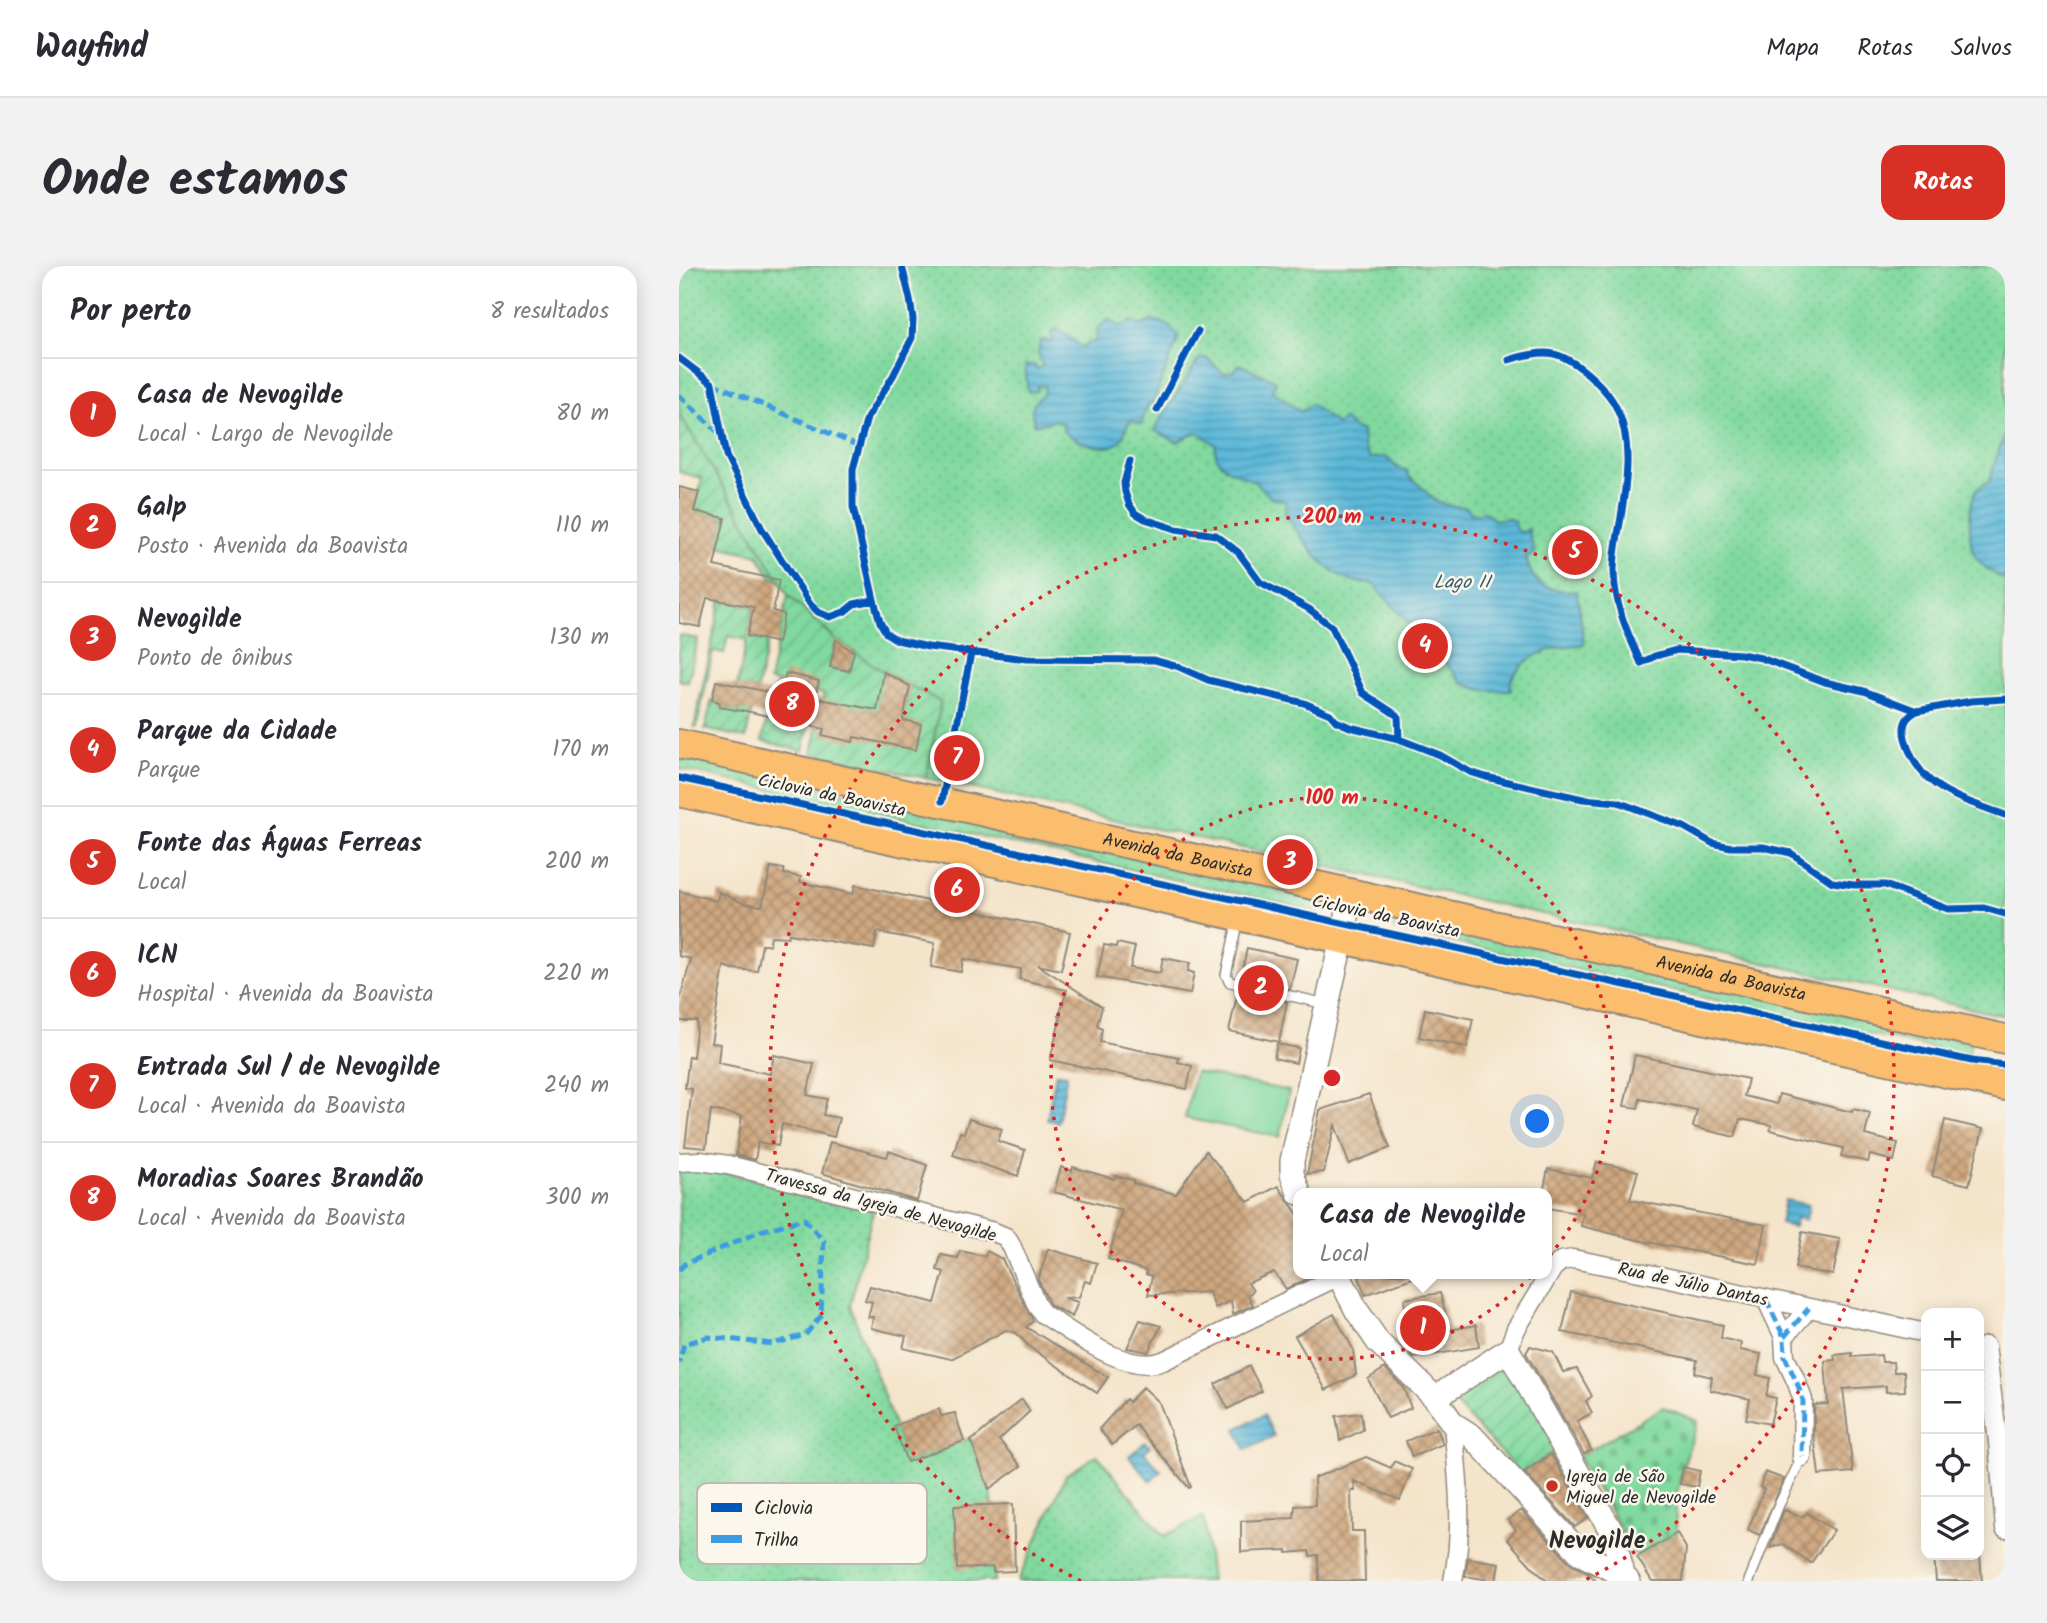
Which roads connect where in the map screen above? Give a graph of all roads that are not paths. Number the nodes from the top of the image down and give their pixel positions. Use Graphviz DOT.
graph roads {
  1 [pos="679,744"];
  2 [pos="679,792"];
  3 [pos="1352,894"];
  4 [pos="1239,916"];
  5 [pos="1341,940"];
  6 [pos="1328,1004"];
  7 [pos="2005,1039"];
  8 [pos="2005,1086"];
  9 [pos="679,1162"];
  10 [pos="1297,1188"];
  11 [pos="1552,1270"];
  12 [pos="1331,1279"];
  13 [pos="1341,1279"];
  14 [pos="1546,1279"];
  15 [pos="1766,1299"];
  16 [pos="1809,1308"];
  17 [pos="1921,1333"];
  18 [pos="1784,1337"];
  19 [pos="1984,1346"];
  20 [pos="1508,1350"];
  21 [pos="2005,1350"];
  22 [pos="1984,1356"];
  23 [pos="1435,1398"];
  24 [pos="1453,1424"];
  25 [pos="2002,1442"];
  26 [pos="1802,1457"];
  27 [pos="2005,1529"];
  28 [pos="1625,1578"];
  29 [pos="1453,1581"];
  30 [pos="1749,1581"];
  1 -- 3 [label="main road, Avenida da Boavista"];
  2 -- 4 [label="main road"];
  3 -- 5 [label="street"];
  3 -- 7 [label="main road, Avenida da Boavista"];
  4 -- 5 [label="main road"];
  4 -- 6 [label="lane"];
  5 -- 6 [label="street"];
  5 -- 8 [label="main road"];
  6 -- 10 [label="street"];
  9 -- 12 [label="street, Travessa da Igreja de Nevogilde"];
  11 -- 15 [label="street, Rua de Júlio Dantas"];
  13 -- 23 [label="street"];
  14 -- 20 [label="street, Rua de Júlio Dantas"];
  15 -- 16 [label="street, Rua de Júlio Dantas"];
  15 -- 18 [label="street"];
  16 -- 17 [label="street, Rua de Júlio Dantas"];
  16 -- 18 [label="street"];
  18 -- 26 [label="street"];
  19 -- 21 [label="street"];
  20 -- 23 [label="street"];
  20 -- 28 [label="street"];
  22 -- 25 [label="street"];
  23 -- 24 [label="street"];
  24 -- 28 [label="street"];
  24 -- 29 [label="street"];
  25 -- 27 [label="street"];
  26 -- 30 [label="lane"];
}
